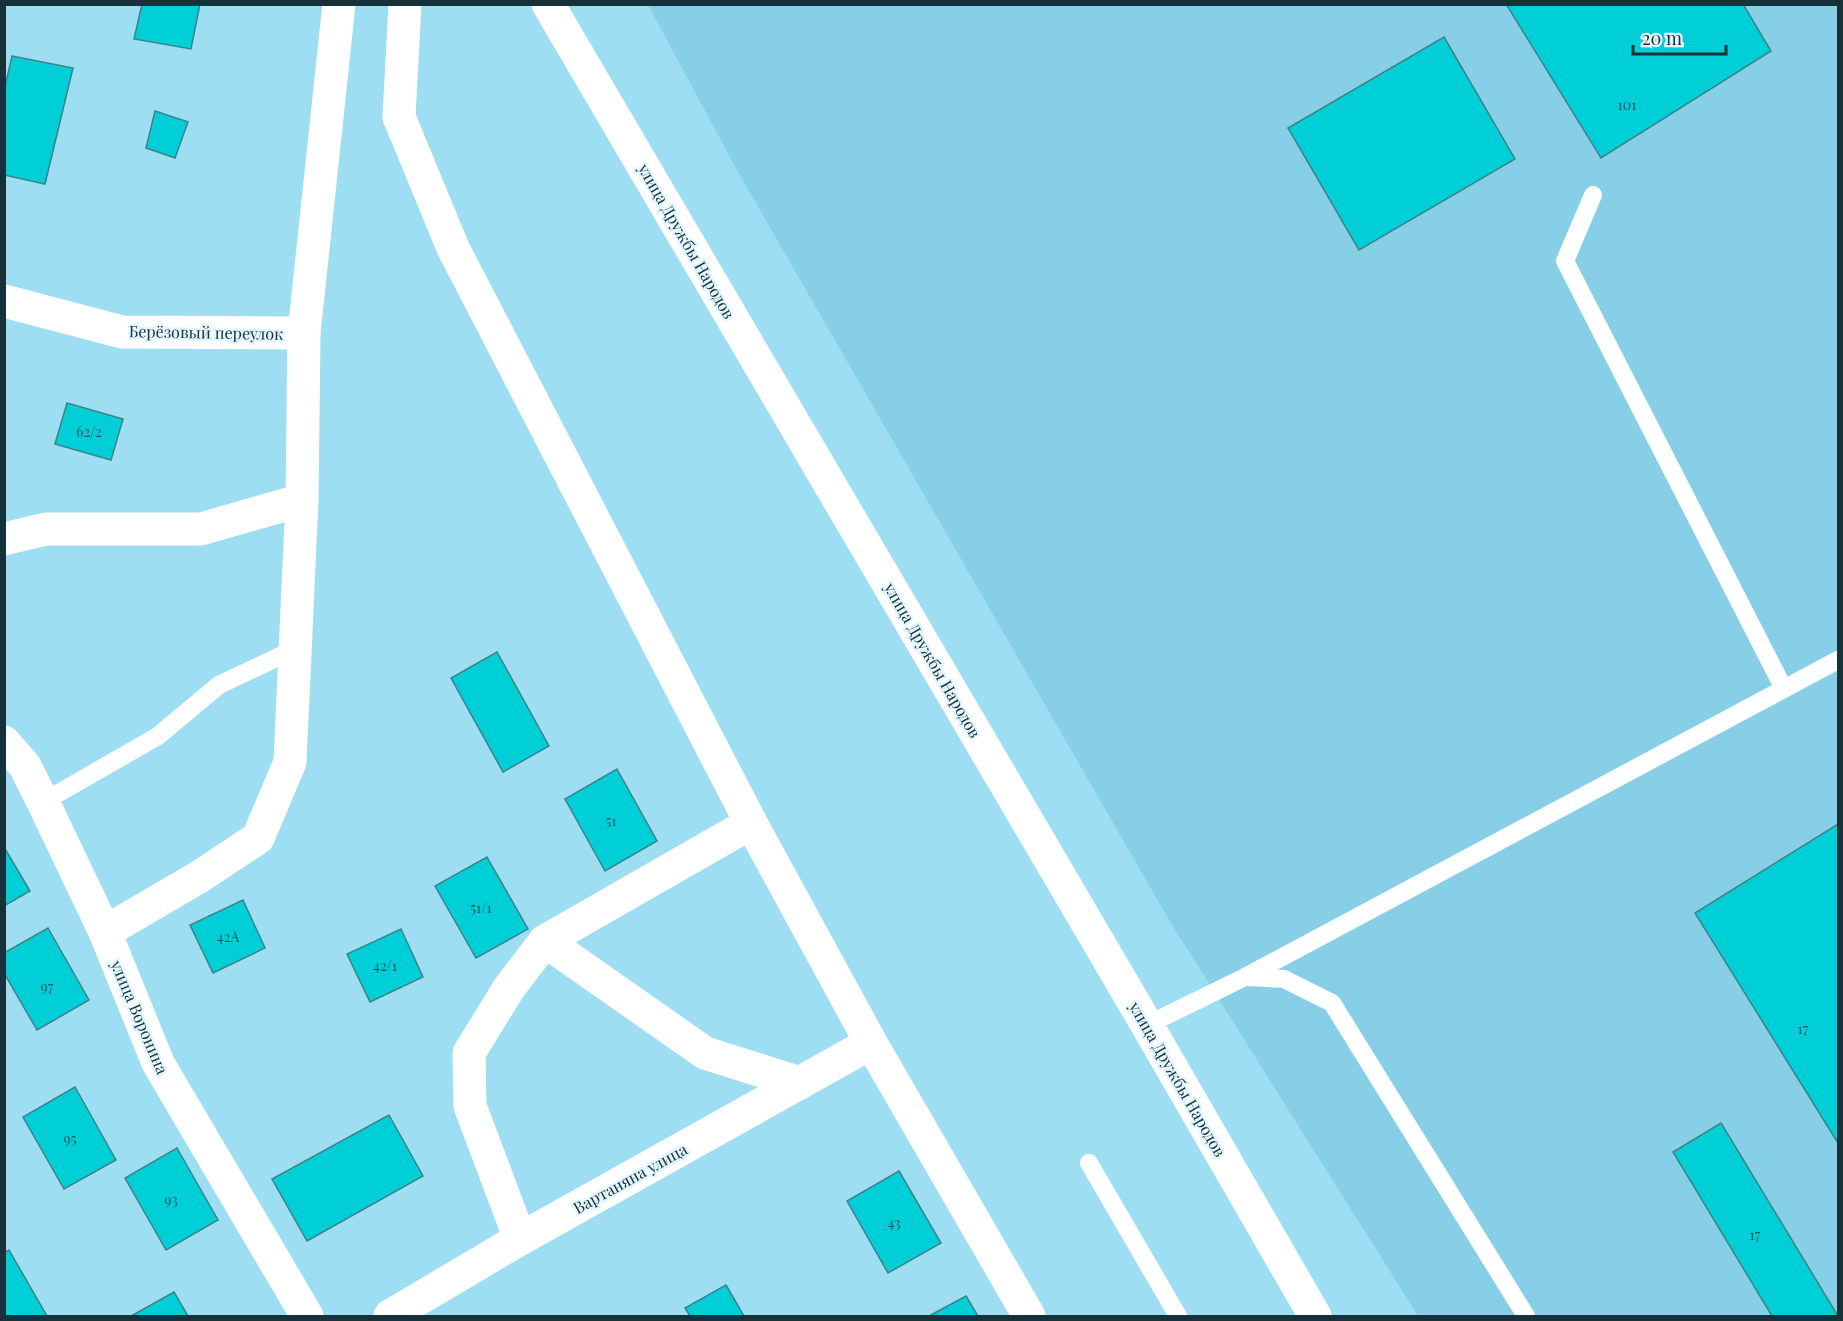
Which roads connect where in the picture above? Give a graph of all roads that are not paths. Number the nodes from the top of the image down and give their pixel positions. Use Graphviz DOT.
graph roads {
  1 [pos="339,4"];
  2 [pos="405,4"];
  3 [pos="548,4"];
  4 [pos="1593,195"];
  5 [pos="4,301"];
  6 [pos="304,333"];
  7 [pos="302,500"];
  8 [pos="4,538"];
  9 [pos="295,649"];
  10 [pos="1839,660"];
  11 [pos="1784,689"];
  12 [pos="4,742"];
  13 [pos="43,802"];
  14 [pos="751,823"];
  15 [pos="105,932"];
  16 [pos="545,941"];
  17 [pos="1245,977"];
  18 [pos="1147,1025"];
  19 [pos="871,1043"];
  20 [pos="800,1083"];
  21 [pos="1089,1162"];
  22 [pos="520,1239"];
  23 [pos="307,1317"];
  24 [pos="390,1317"];
  25 [pos="1029,1317"];
  26 [pos="1178,1317"];
  27 [pos="1315,1317"];
  28 [pos="1527,1317"];
  1 -- 6 [label="street"];
  2 -- 14 [label="street"];
  3 -- 18 [label="street, улица Дружбы Народов"];
  4 -- 11 [label="lane"];
  5 -- 6 [label="street, Берёзовый переулок"];
  6 -- 7 [label="street"];
  7 -- 8 [label="street"];
  7 -- 9 [label="street"];
  9 -- 13 [label="lane"];
  9 -- 15 [label="street"];
  10 -- 11 [label="lane"];
  11 -- 17 [label="lane"];
  12 -- 13 [label="street, улица Воронина"];
  13 -- 15 [label="street, улица Воронина"];
  14 -- 16 [label="street"];
  14 -- 19 [label="street"];
  15 -- 23 [label="street, улица Воронина"];
  16 -- 20 [label="street"];
  16 -- 22 [label="street"];
  17 -- 18 [label="lane"];
  17 -- 28 [label="lane"];
  18 -- 27 [label="street, улица Дружбы Народов"];
  19 -- 20 [label="street, Вартаняна улица"];
  19 -- 25 [label="street"];
  20 -- 22 [label="street, Вартаняна улица"];
  21 -- 26 [label="lane"];
  22 -- 24 [label="street, Вартаняна улица"];
}
